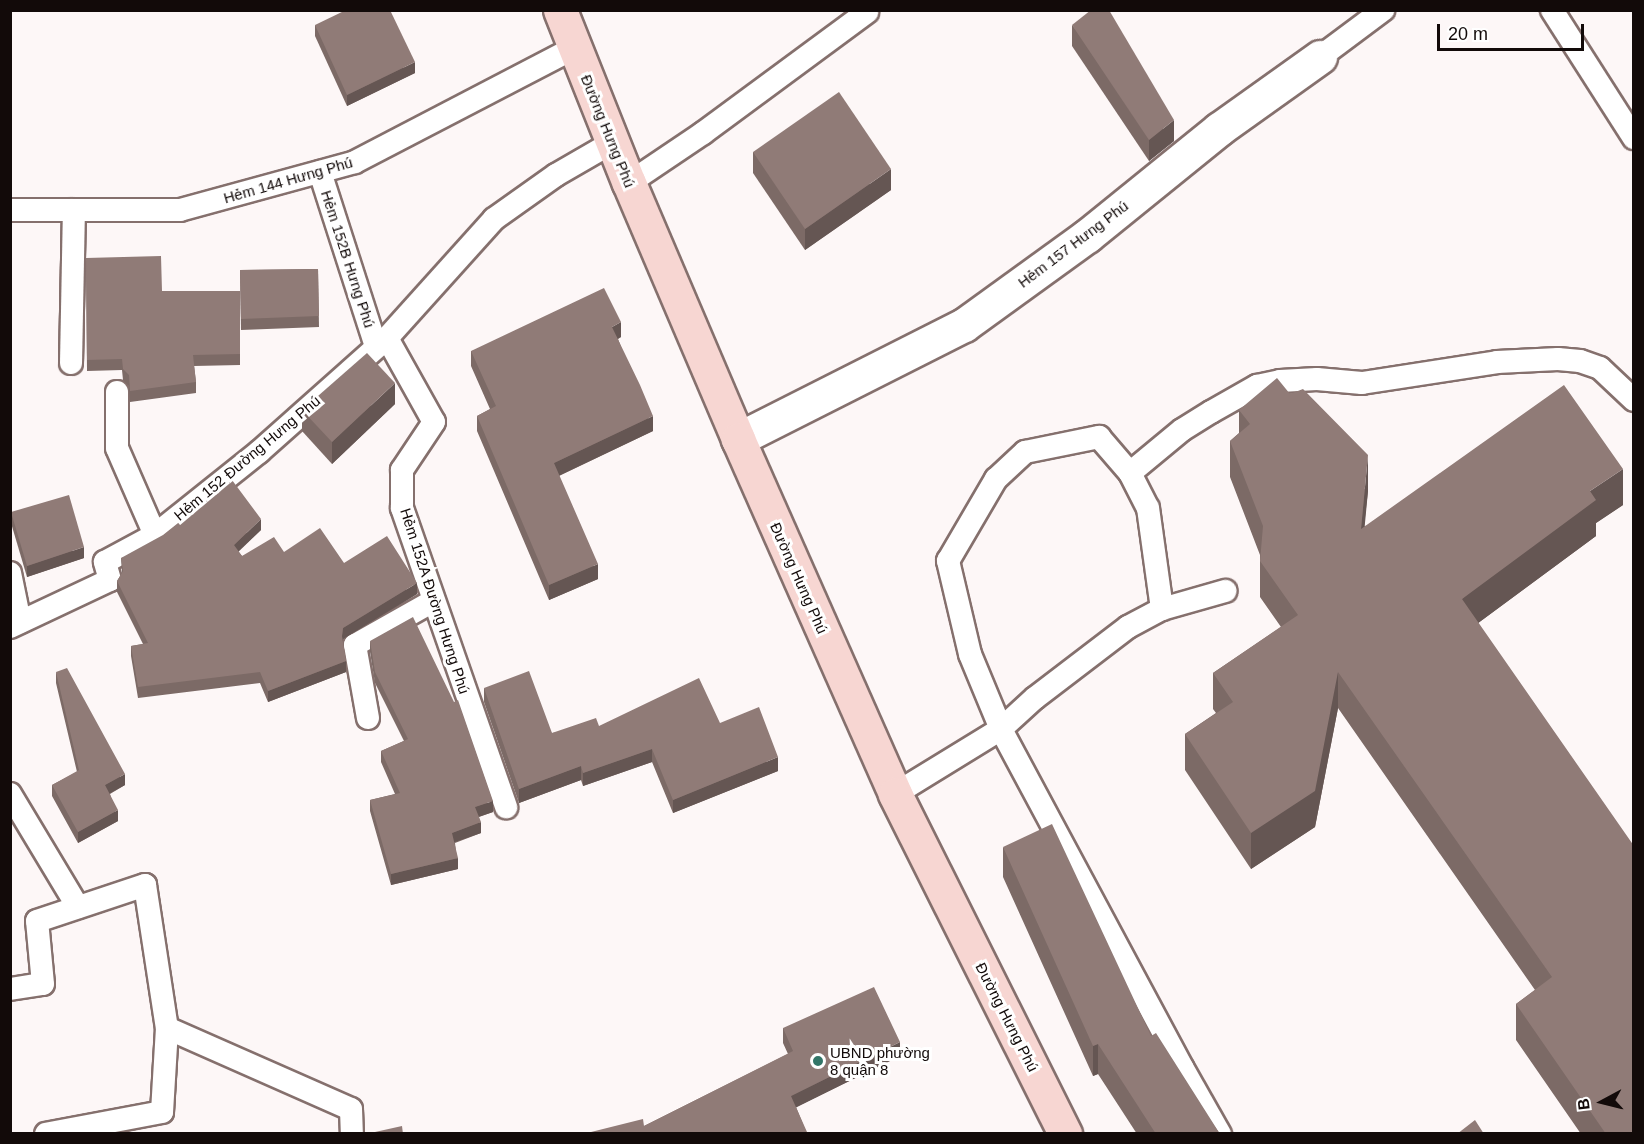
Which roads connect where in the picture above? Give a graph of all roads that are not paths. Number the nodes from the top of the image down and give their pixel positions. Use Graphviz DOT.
graph roads {
  1 [pos="560,10"];
  2 [pos="1383,10"];
  3 [pos="1552,10"];
  4 [pos="867,12"];
  5 [pos="574,48"];
  6 [pos="1320,57"];
  7 [pos="1634,138"];
  8 [pos="613,142"];
  9 [pos="320,172"];
  10 [pos="629,183"];
  11 [pos="10,210"];
  12 [pos="74,210"];
  13 [pos="382,342"];
  14 [pos="71,363"];
  15 [pos="117,392"];
  16 [pos="1634,400"];
  17 [pos="738,439"];
  18 [pos="1130,473"];
  19 [pos="154,535"];
  20 [pos="10,573"];
  21 [pos="1226,591"];
  22 [pos="433,601"];
  23 [pos="1162,609"];
  24 [pos="15,625"];
  25 [pos="368,718"];
  26 [pos="1001,729"];
  27 [pos="10,794"];
  28 [pos="895,794"];
  29 [pos="506,807"];
  30 [pos="78,907"];
  31 [pos="10,989"];
  32 [pos="167,1028"];
  33 [pos="46,1134"];
  34 [pos="352,1134"];
  35 [pos="1065,1134"];
  36 [pos="1220,1134"];
  1 -- 5 [label="main road, Đường Hưng Phú"];
  2 -- 6 [label="lane, Hẻm 157 Hưng Phú"];
  3 -- 7 [label="lane"];
  4 -- 10 [label="lane"];
  5 -- 8 [label="main road, Đường Hưng Phú"];
  5 -- 9 [label="lane, Hẻm 144 Hưng Phú"];
  6 -- 17 [label="street, Hẻm 157 Hưng Phú"];
  8 -- 10 [label="main road, Đường Hưng Phú"];
  8 -- 13 [label="lane, Hẻm 152 Đường Hưng Phú"];
  9 -- 12 [label="lane, Hẻm 144 Hưng Phú"];
  9 -- 13 [label="lane, Hẻm 152B Hưng Phú"];
  10 -- 17 [label="main road, Đường Hưng Phú"];
  11 -- 12 [label="lane, Hẻm 144 Hưng Phú"];
  12 -- 14 [label="lane"];
  13 -- 19 [label="lane, Hẻm 152 Đường Hưng Phú"];
  13 -- 22 [label="lane, Hẻm 152A Đường Hưng Phú"];
  15 -- 19 [label="lane"];
  16 -- 18 [label="lane"];
  17 -- 28 [label="main road, Đường Hưng Phú"];
  18 -- 23 [label="lane"];
  18 -- 26 [label="lane"];
  19 -- 24 [label="lane, Hẻm 152 Đường Hưng Phú"];
  20 -- 24 [label="lane"];
  21 -- 23 [label="lane"];
  22 -- 25 [label="lane"];
  22 -- 29 [label="lane, Hẻm 152A Đường Hưng Phú"];
  23 -- 26 [label="lane"];
  26 -- 28 [label="lane"];
  26 -- 36 [label="lane"];
  27 -- 30 [label="lane"];
  28 -- 35 [label="main road, Đường Hưng Phú"];
  30 -- 31 [label="lane"];
  30 -- 32 [label="lane"];
  32 -- 33 [label="lane"];
  32 -- 34 [label="lane"];
}
